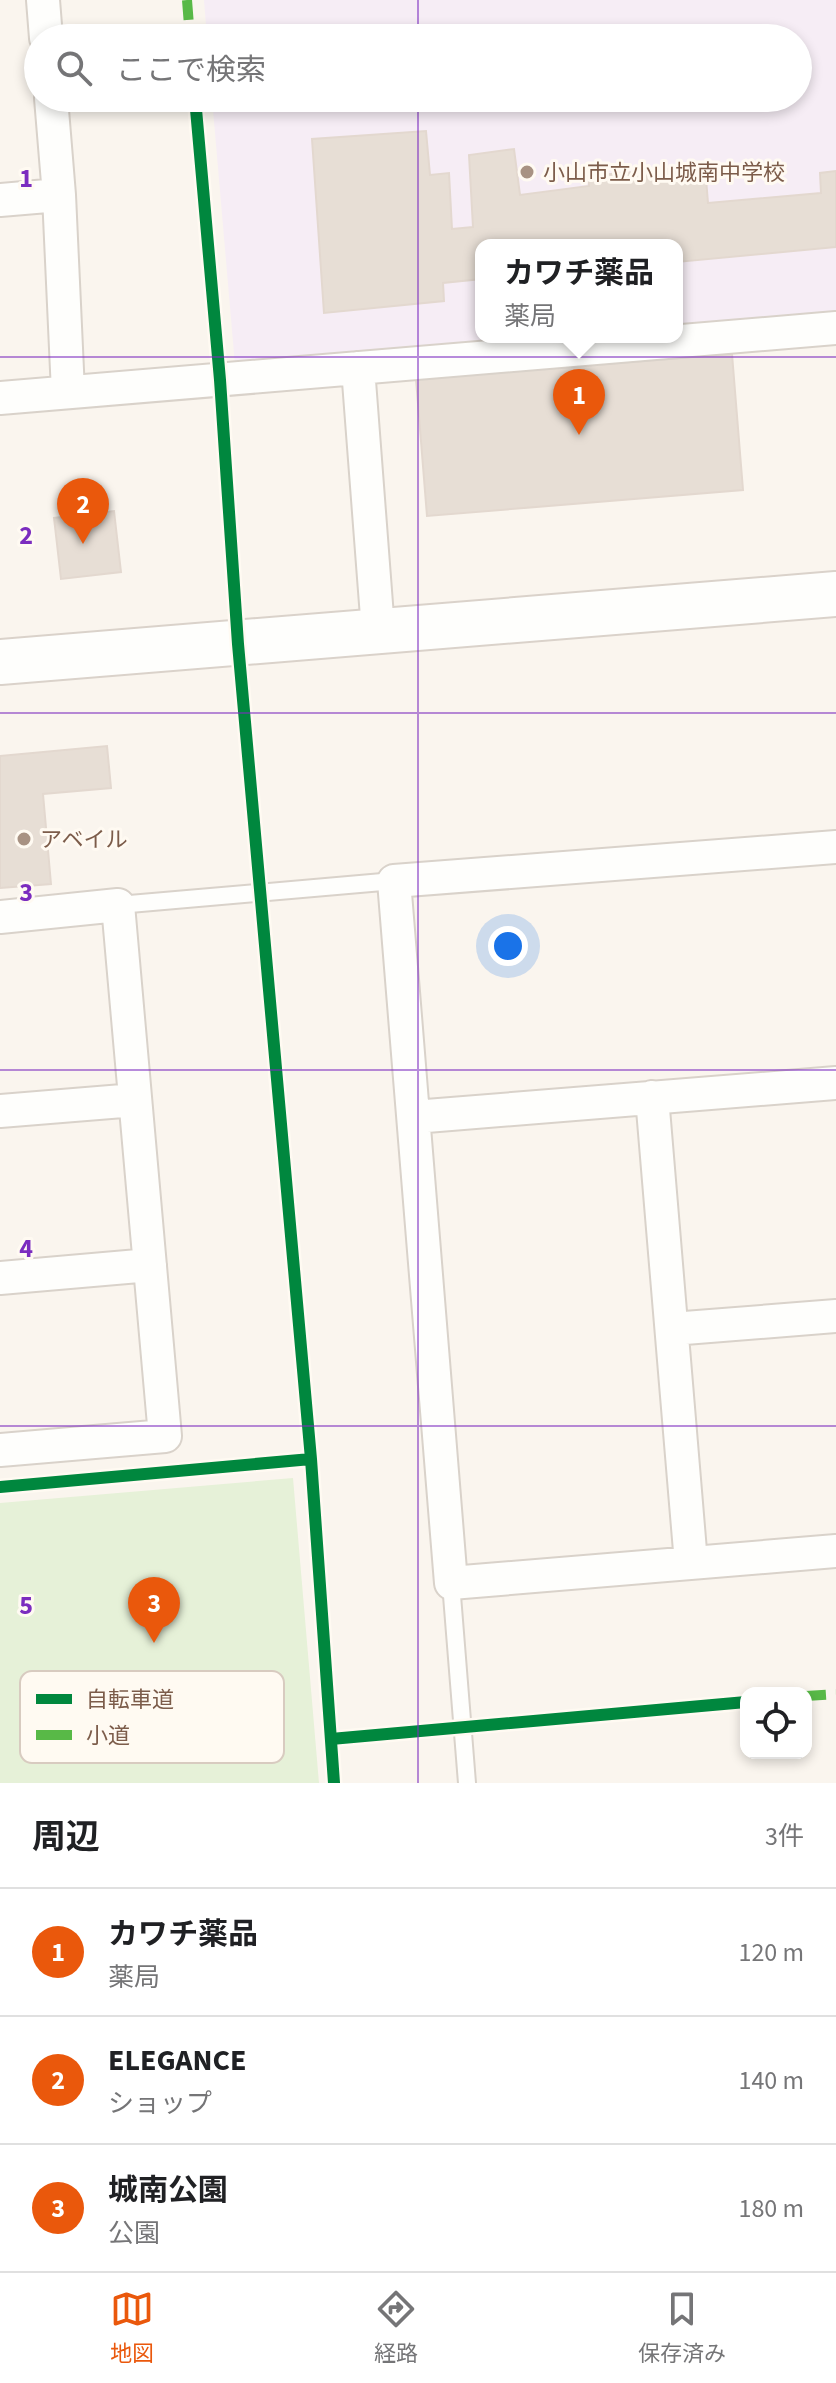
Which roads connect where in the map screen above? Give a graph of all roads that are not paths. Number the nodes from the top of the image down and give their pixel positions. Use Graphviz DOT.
graph roads {
  1 [pos="43,0"];
  2 [pos="45,24"];
  3 [pos="52,112"];
  4 [pos="59,195"];
  5 [pos="0,200"];
  6 [pos="836,328"];
  7 [pos="683,341"];
  8 [pos="657,343"];
  9 [pos="358,368"];
  10 [pos="68,392"];
  11 [pos="0,398"];
  12 [pos="836,594"];
  13 [pos="378,630"];
  14 [pos="0,662"];
  15 [pos="836,847"];
  16 [pos="394,881"];
  17 [pos="118,905"];
  18 [pos="0,917"];
  19 [pos="836,1083"];
  20 [pos="652,1097"];
  21 [pos="135,1100"];
  22 [pos="0,1111"];
  23 [pos="414,1117"];
  24 [pos="150,1265"];
  25 [pos="0,1278"];
  26 [pos="836,1316"];
  27 [pos="672,1329"];
  28 [pos="0,1450"];
  29 [pos="836,1551"];
  30 [pos="691,1563"];
  31 [pos="451,1583"];
  32 [pos="467,1783"];
  1 -- 2 [label="street"];
  3 -- 4 [label="street"];
  4 -- 5 [label="street"];
  4 -- 10 [label="street"];
  6 -- 7 [label="street"];
  8 -- 9 [label="street"];
  9 -- 10 [label="street"];
  9 -- 13 [label="street"];
  10 -- 11 [label="street"];
  12 -- 13 [label="street"];
  13 -- 14 [label="street"];
  15 -- 16 [label="street"];
  16 -- 17 [label="lane"];
  16 -- 23 [label="street"];
  17 -- 18 [label="street"];
  17 -- 21 [label="street"];
  19 -- 20 [label="street"];
  20 -- 23 [label="street"];
  20 -- 27 [label="street"];
  21 -- 22 [label="street"];
  21 -- 24 [label="street"];
  23 -- 31 [label="street"];
  24 -- 25 [label="street"];
  24 -- 28 [label="street"];
  26 -- 27 [label="street"];
  27 -- 30 [label="street"];
  29 -- 30 [label="street"];
  30 -- 31 [label="street"];
  31 -- 32 [label="lane"];
}
